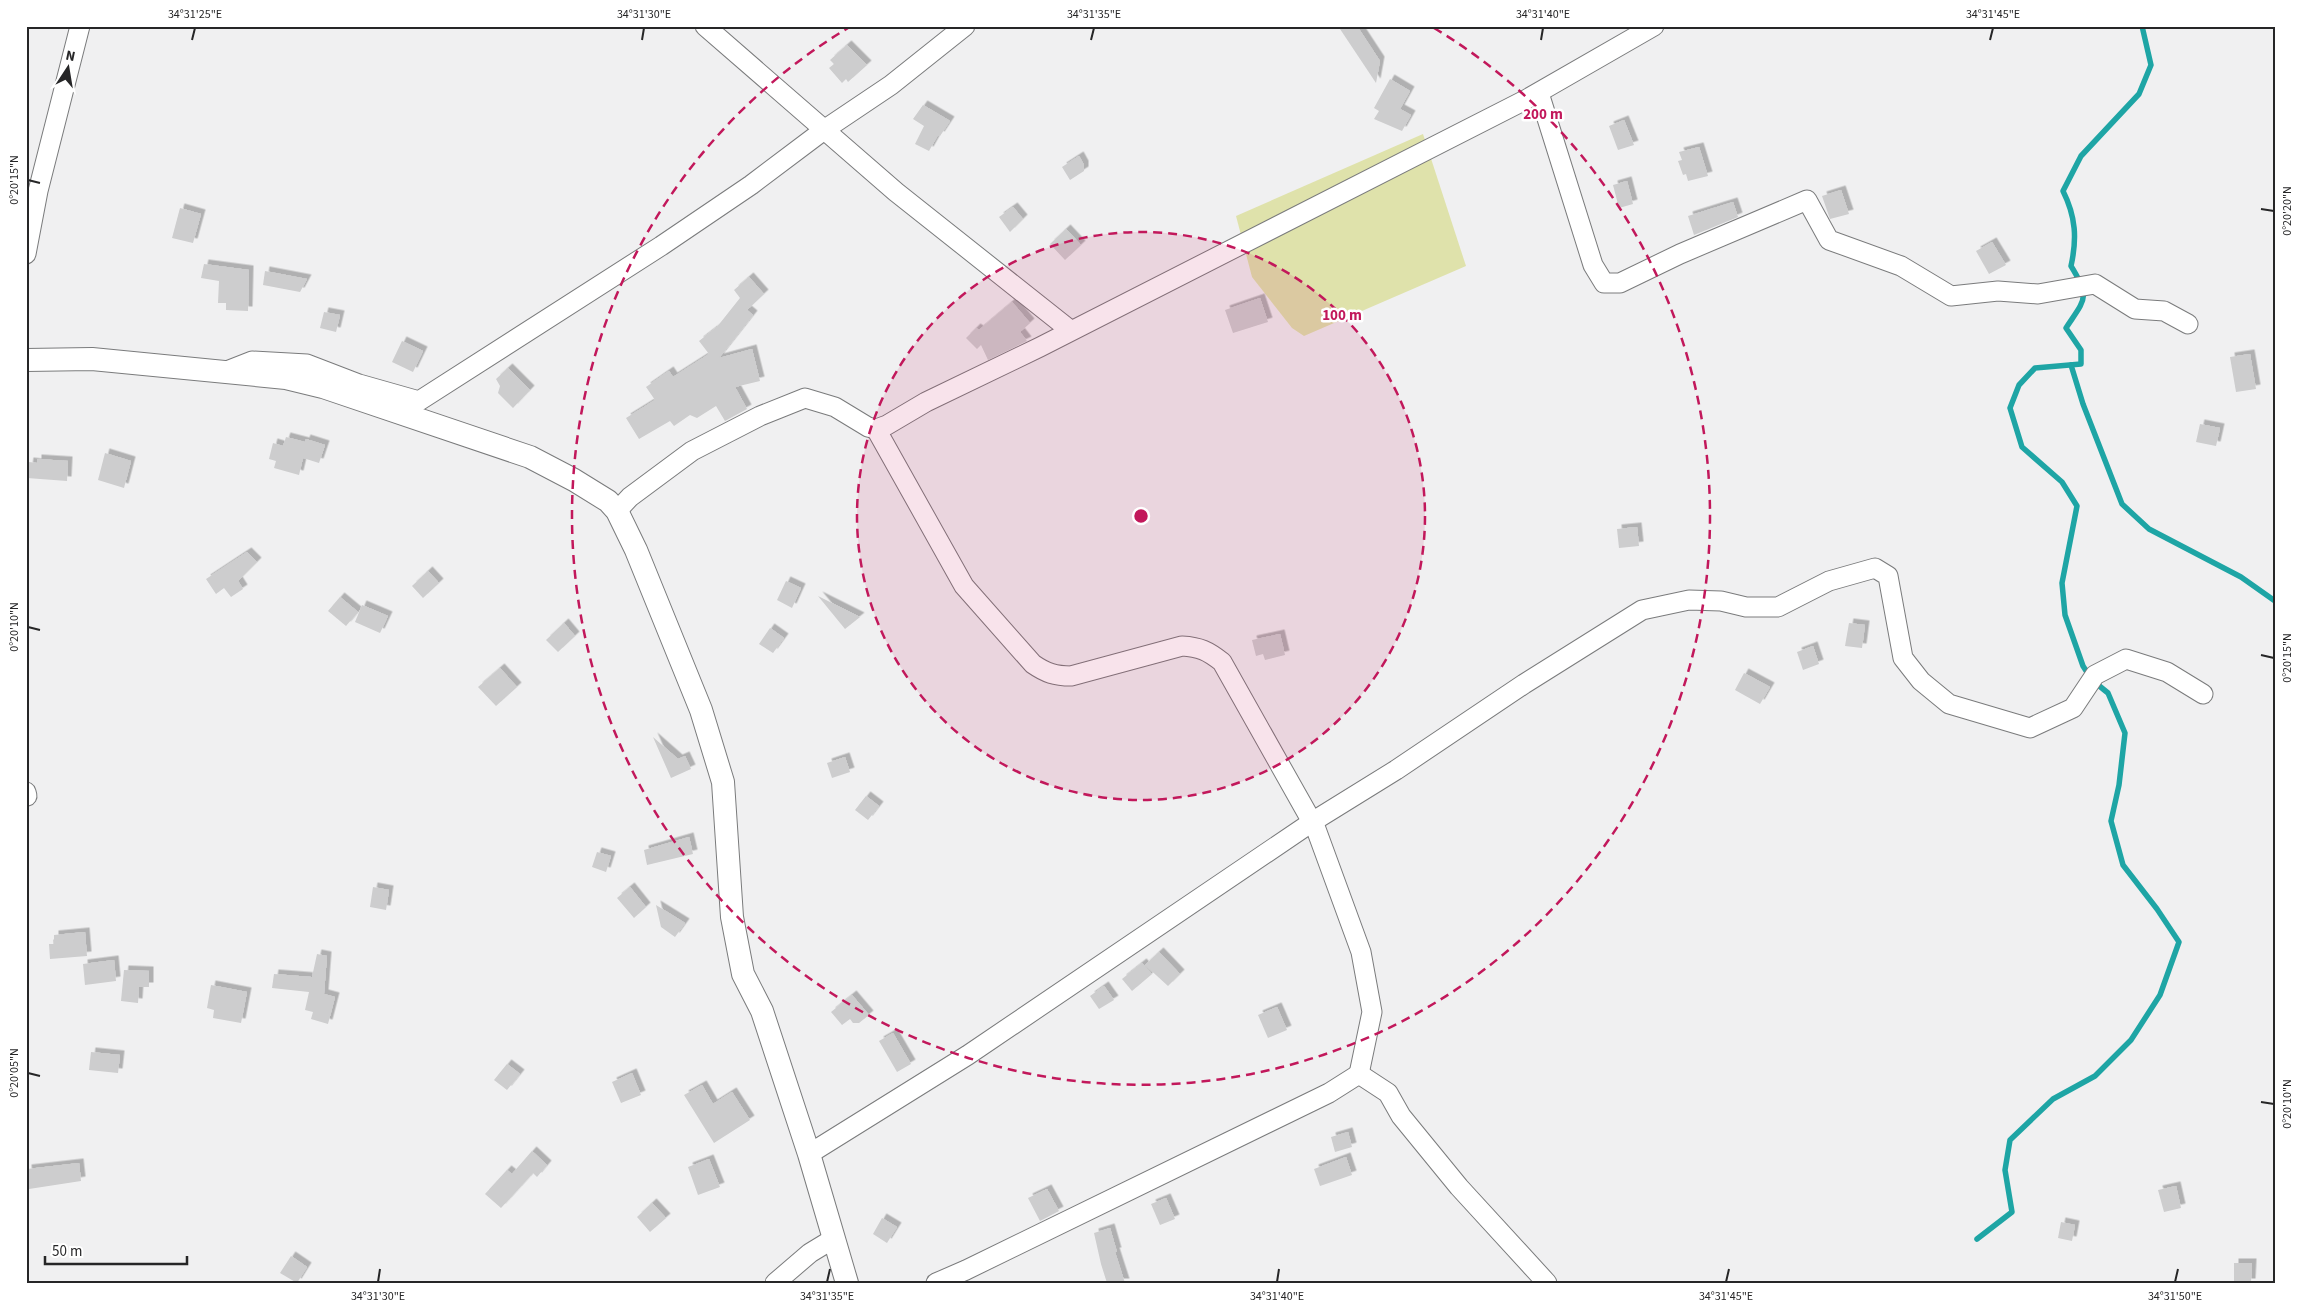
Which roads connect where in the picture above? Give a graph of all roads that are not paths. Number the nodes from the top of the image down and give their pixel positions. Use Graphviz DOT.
graph roads {
  1 [pos="80,26"];
  2 [pos="705,26"];
  3 [pos="964,26"];
  4 [pos="1654,26"];
  5 [pos="1539,92"];
  6 [pos="824,130"];
  7 [pos="26,254"];
  8 [pos="2188,324"];
  9 [pos="1070,330"];
  10 [pos="26,360"];
  11 [pos="224,372"];
  12 [pos="876,429"];
  13 [pos="617,511"];
  14 [pos="2203,694"];
  15 [pos="1312,822"];
  16 [pos="1359,1074"];
  17 [pos="810,1154"];
  18 [pos="833,1239"];
  19 [pos="775,1283"];
  20 [pos="846,1283"];
  21 [pos="936,1283"];
  22 [pos="1547,1283"];
  1 -- 7 [label="street"];
  2 -- 6 [label="street"];
  3 -- 6 [label="street"];
  4 -- 5 [label="street"];
  5 -- 8 [label="street"];
  5 -- 9 [label="street"];
  6 -- 9 [label="street"];
  6 -- 11 [label="street"];
  9 -- 12 [label="street"];
  10 -- 11 [label="street"];
  11 -- 13 [label="street"];
  12 -- 13 [label="street"];
  12 -- 15 [label="street"];
  13 -- 17 [label="street"];
  14 -- 15 [label="street"];
  15 -- 16 [label="street"];
  15 -- 17 [label="street"];
  16 -- 21 [label="street"];
  16 -- 22 [label="street"];
  17 -- 18 [label="street"];
  18 -- 19 [label="street"];
  18 -- 20 [label="street"];
}
